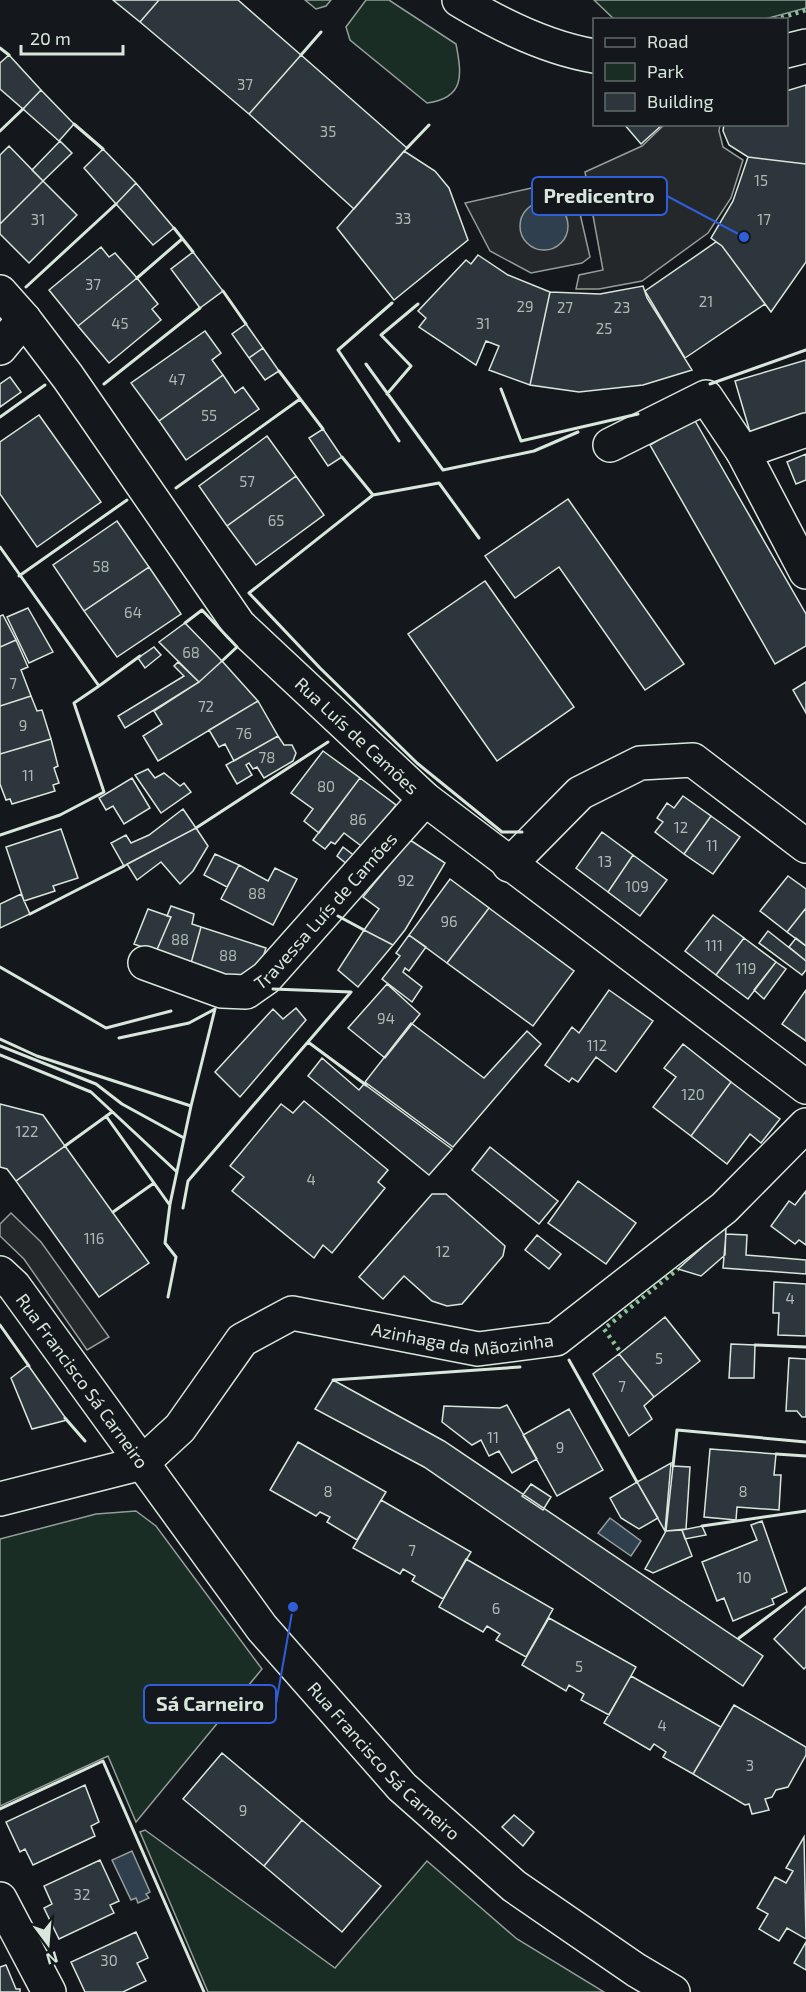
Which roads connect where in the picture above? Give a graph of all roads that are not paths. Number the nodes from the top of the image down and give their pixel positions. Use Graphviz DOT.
graph roads {
  1 [pos="459,0"];
  2 [pos="806,46"];
  3 [pos="788,50"];
  4 [pos="593,56"];
  5 [pos="0,292"];
  6 [pos="24,319"];
  7 [pos="0,348"];
  8 [pos="806,430"];
  9 [pos="610,445"];
  10 [pos="743,452"];
  11 [pos="806,572"];
  12 [pos="424,799"];
  13 [pos="806,846"];
  14 [pos="509,865"];
  15 [pos="145,963"];
  16 [pos="806,1087"];
  17 [pos="806,1125"];
  18 [pos="0,1273"];
  19 [pos="142,1462"];
  20 [pos="0,1499"];
  21 [pos="0,1899"];
  22 [pos="49,1992"];
  23 [pos="673,1992"];
  1 -- 4 [label="street"];
  2 -- 3 [label="street"];
  5 -- 6 [label="street, Rua Luís de Camões"];
  6 -- 7 [label="street"];
  6 -- 12 [label="street, Rua Luís de Camões"];
  8 -- 10 [label="street"];
  9 -- 10 [label="street"];
  10 -- 11 [label="street"];
  12 -- 14 [label="street, Rua Luís de Camões"];
  12 -- 15 [label="street, Travessa Luís de Camões"];
  13 -- 14 [label="street"];
  14 -- 16 [label="street, Rua Luís de Camões"];
  17 -- 19 [label="street, Azinhaga da Mãozinha"];
  18 -- 19 [label="street, Rua Francisco Sá Carneiro"];
  19 -- 20 [label="street"];
  19 -- 23 [label="street, Rua Francisco Sá Carneiro"];
  21 -- 22 [label="street"];
}
